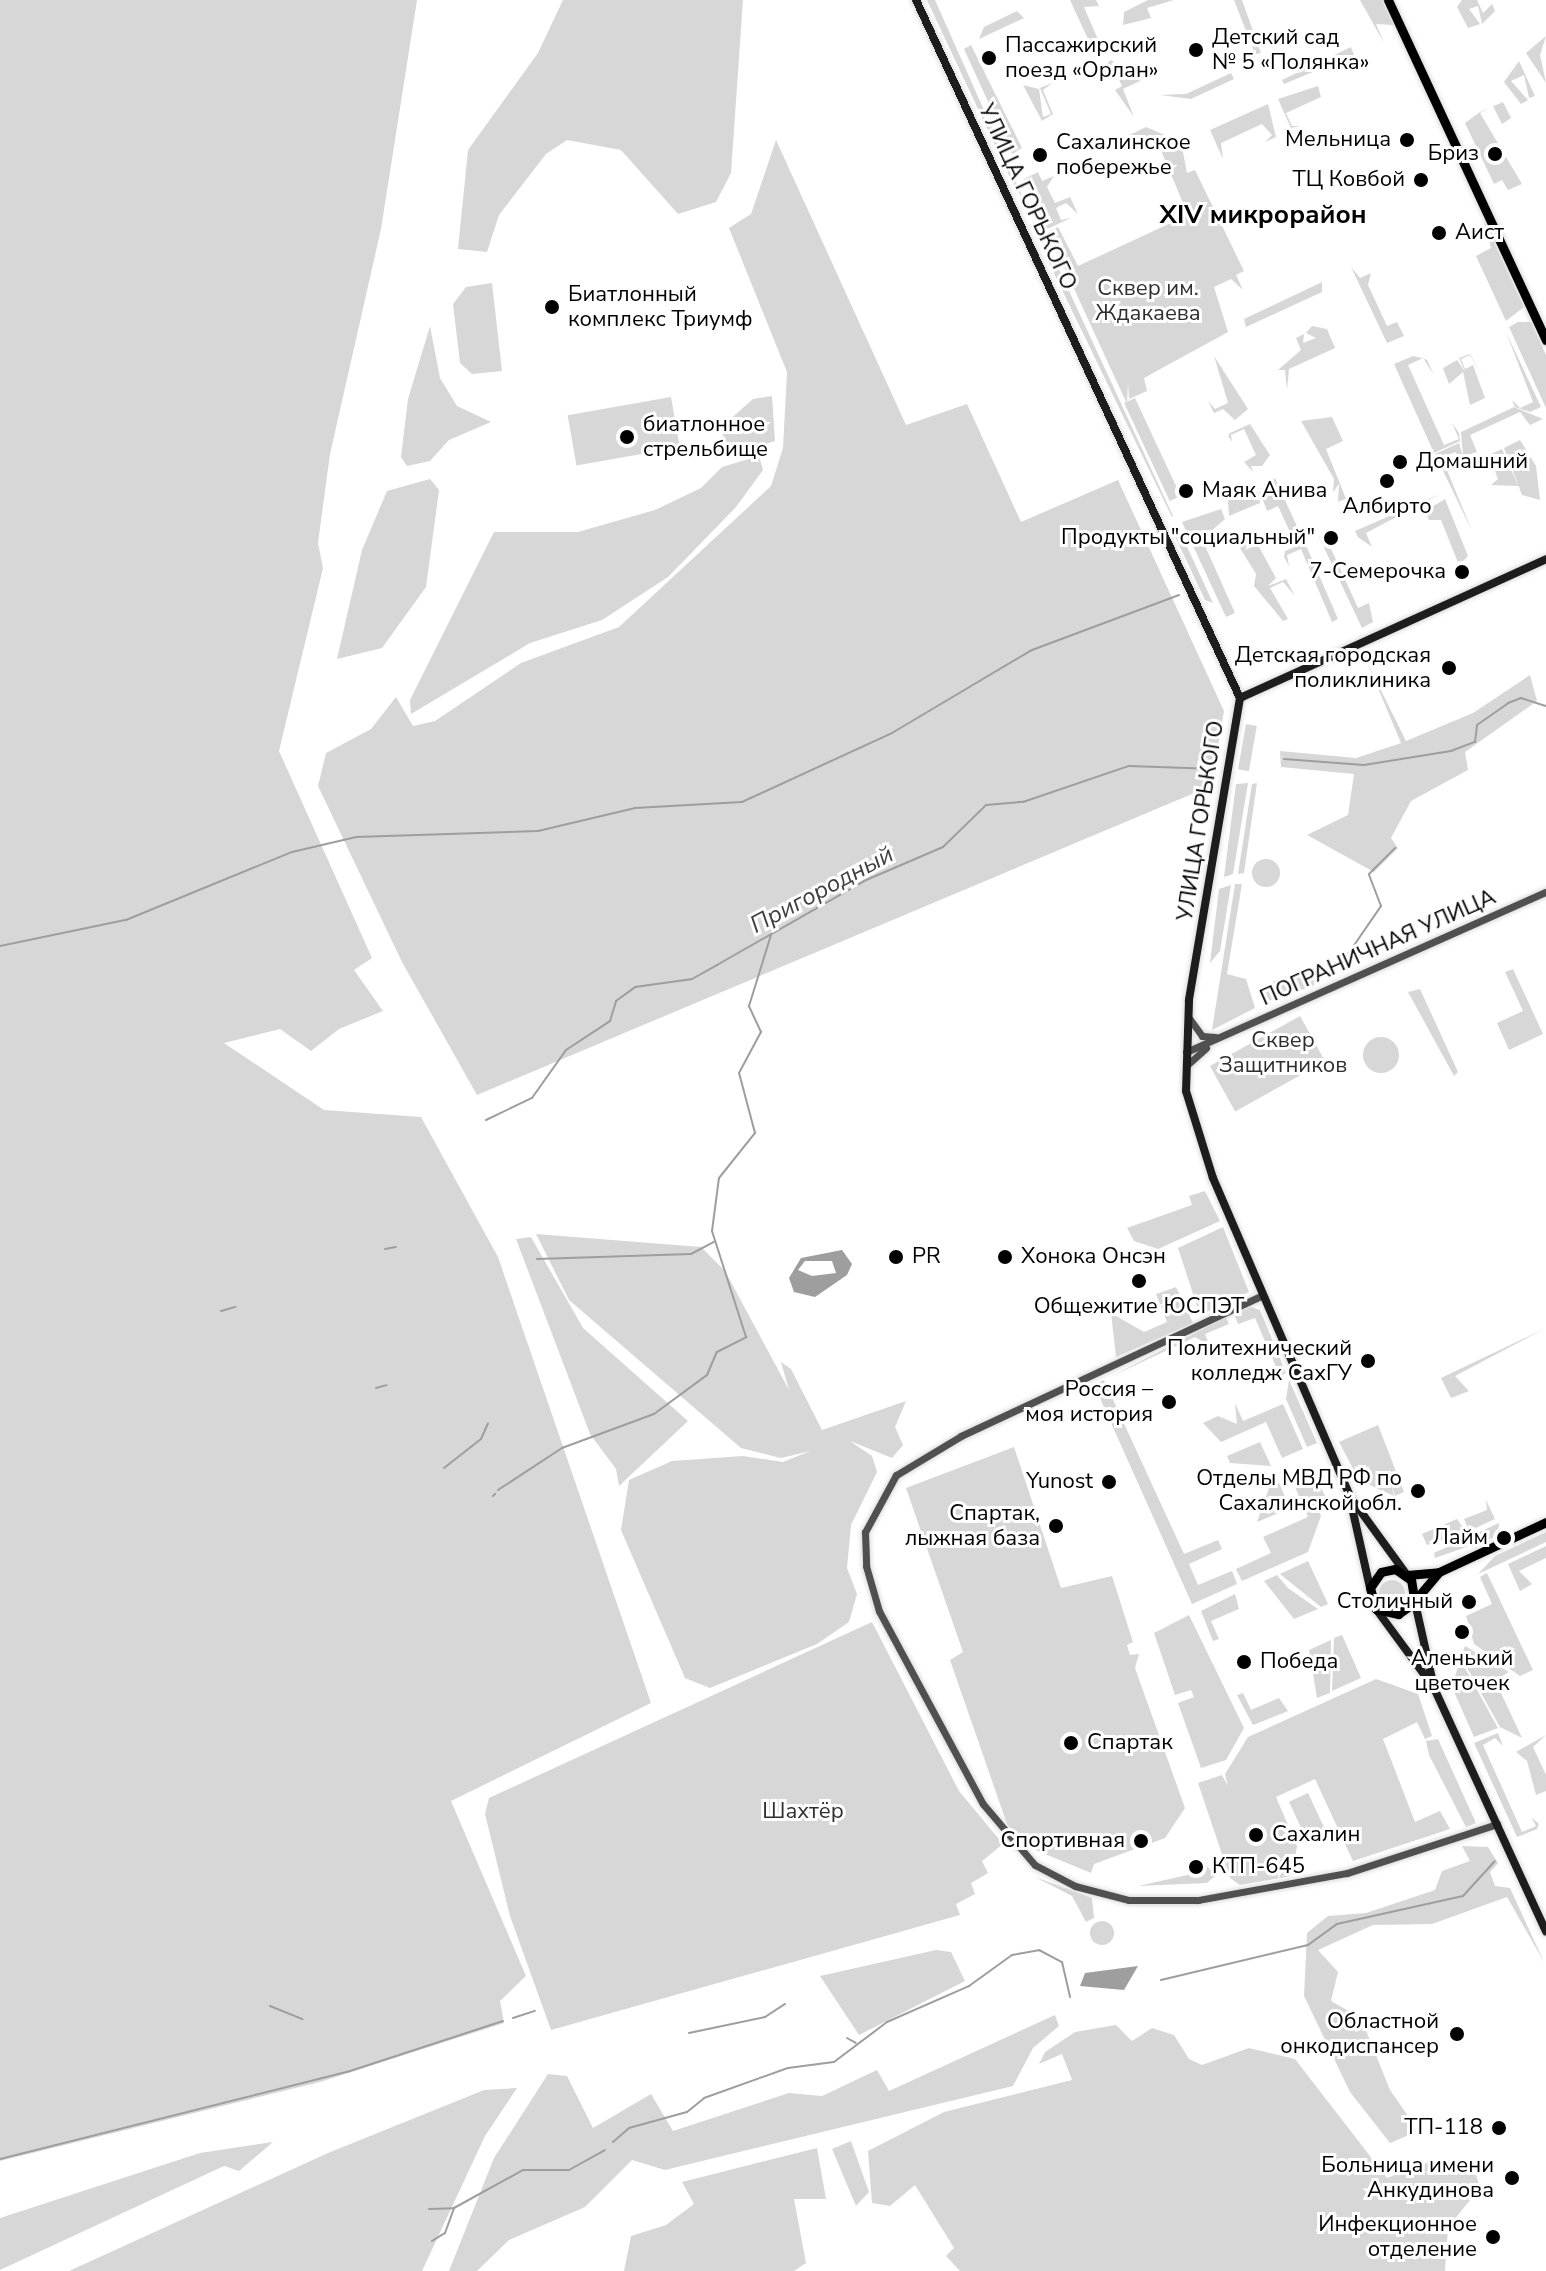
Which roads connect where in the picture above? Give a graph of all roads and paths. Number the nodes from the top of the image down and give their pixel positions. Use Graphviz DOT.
graph roads {
  1 [pos="916,0"];
  2 [pos="1388,0"];
  3 [pos="1546,340"];
  4 [pos="1546,559"];
  5 [pos="1240,698"];
  6 [pos="1546,892"];
  7 [pos="1187,1012"];
  8 [pos="1225,1036"];
  9 [pos="1184,1053"];
  10 [pos="1186,1066"];
  11 [pos="1263,1295"];
  12 [pos="1349,1494"];
  13 [pos="1546,1522"];
  14 [pos="1439,1572"];
  15 [pos="1407,1575"];
  16 [pos="1370,1588"];
  17 [pos="1414,1598"];
  18 [pos="1376,1609"];
  19 [pos="1434,1688"];
  20 [pos="1497,1824"];
  21 [pos="1546,1932"];
  1 -- 5 [label="main road, УЛИЦА ГОРЬКОГО"];
  2 -- 3 [label="main road"];
  4 -- 5 [label="main road"];
  5 -- 7 [label="main road, УЛИЦА ГОРЬКОГО"];
  6 -- 8 [label="street, ПОГРАНИЧНАЯ УЛИЦА"];
  7 -- 8 [label="street"];
  7 -- 9 [label="main road, УЛИЦА ГОРЬКОГО"];
  8 -- 9 [label="street, ПОГРАНИЧНАЯ УЛИЦА"];
  8 -- 10 [label="street, ПОГРАНИЧНАЯ УЛИЦА"];
  9 -- 10 [label="main road, УЛИЦА ГОРЬКОГО"];
  10 -- 11 [label="main road, УЛИЦА ГОРЬКОГО"];
  11 -- 12 [label="main road, УЛИЦА ГОРЬКОГО"];
  11 -- 20 [label="street"];
  12 -- 15 [label="main road, УЛИЦА ГОРЬКОГО"];
  12 -- 16 [label="main road, УЛИЦА ГОРЬКОГО"];
  13 -- 14 [label="main road"];
  14 -- 15 [label="main road"];
  14 -- 17 [label="main road"];
  15 -- 16 [label="main road"];
  15 -- 17 [label="main road"];
  16 -- 18 [label="main road"];
  17 -- 18 [label="main road"];
  17 -- 19 [label="main road"];
  18 -- 19 [label="main road"];
  19 -- 20 [label="main road"];
  20 -- 21 [label="main road"];
}
